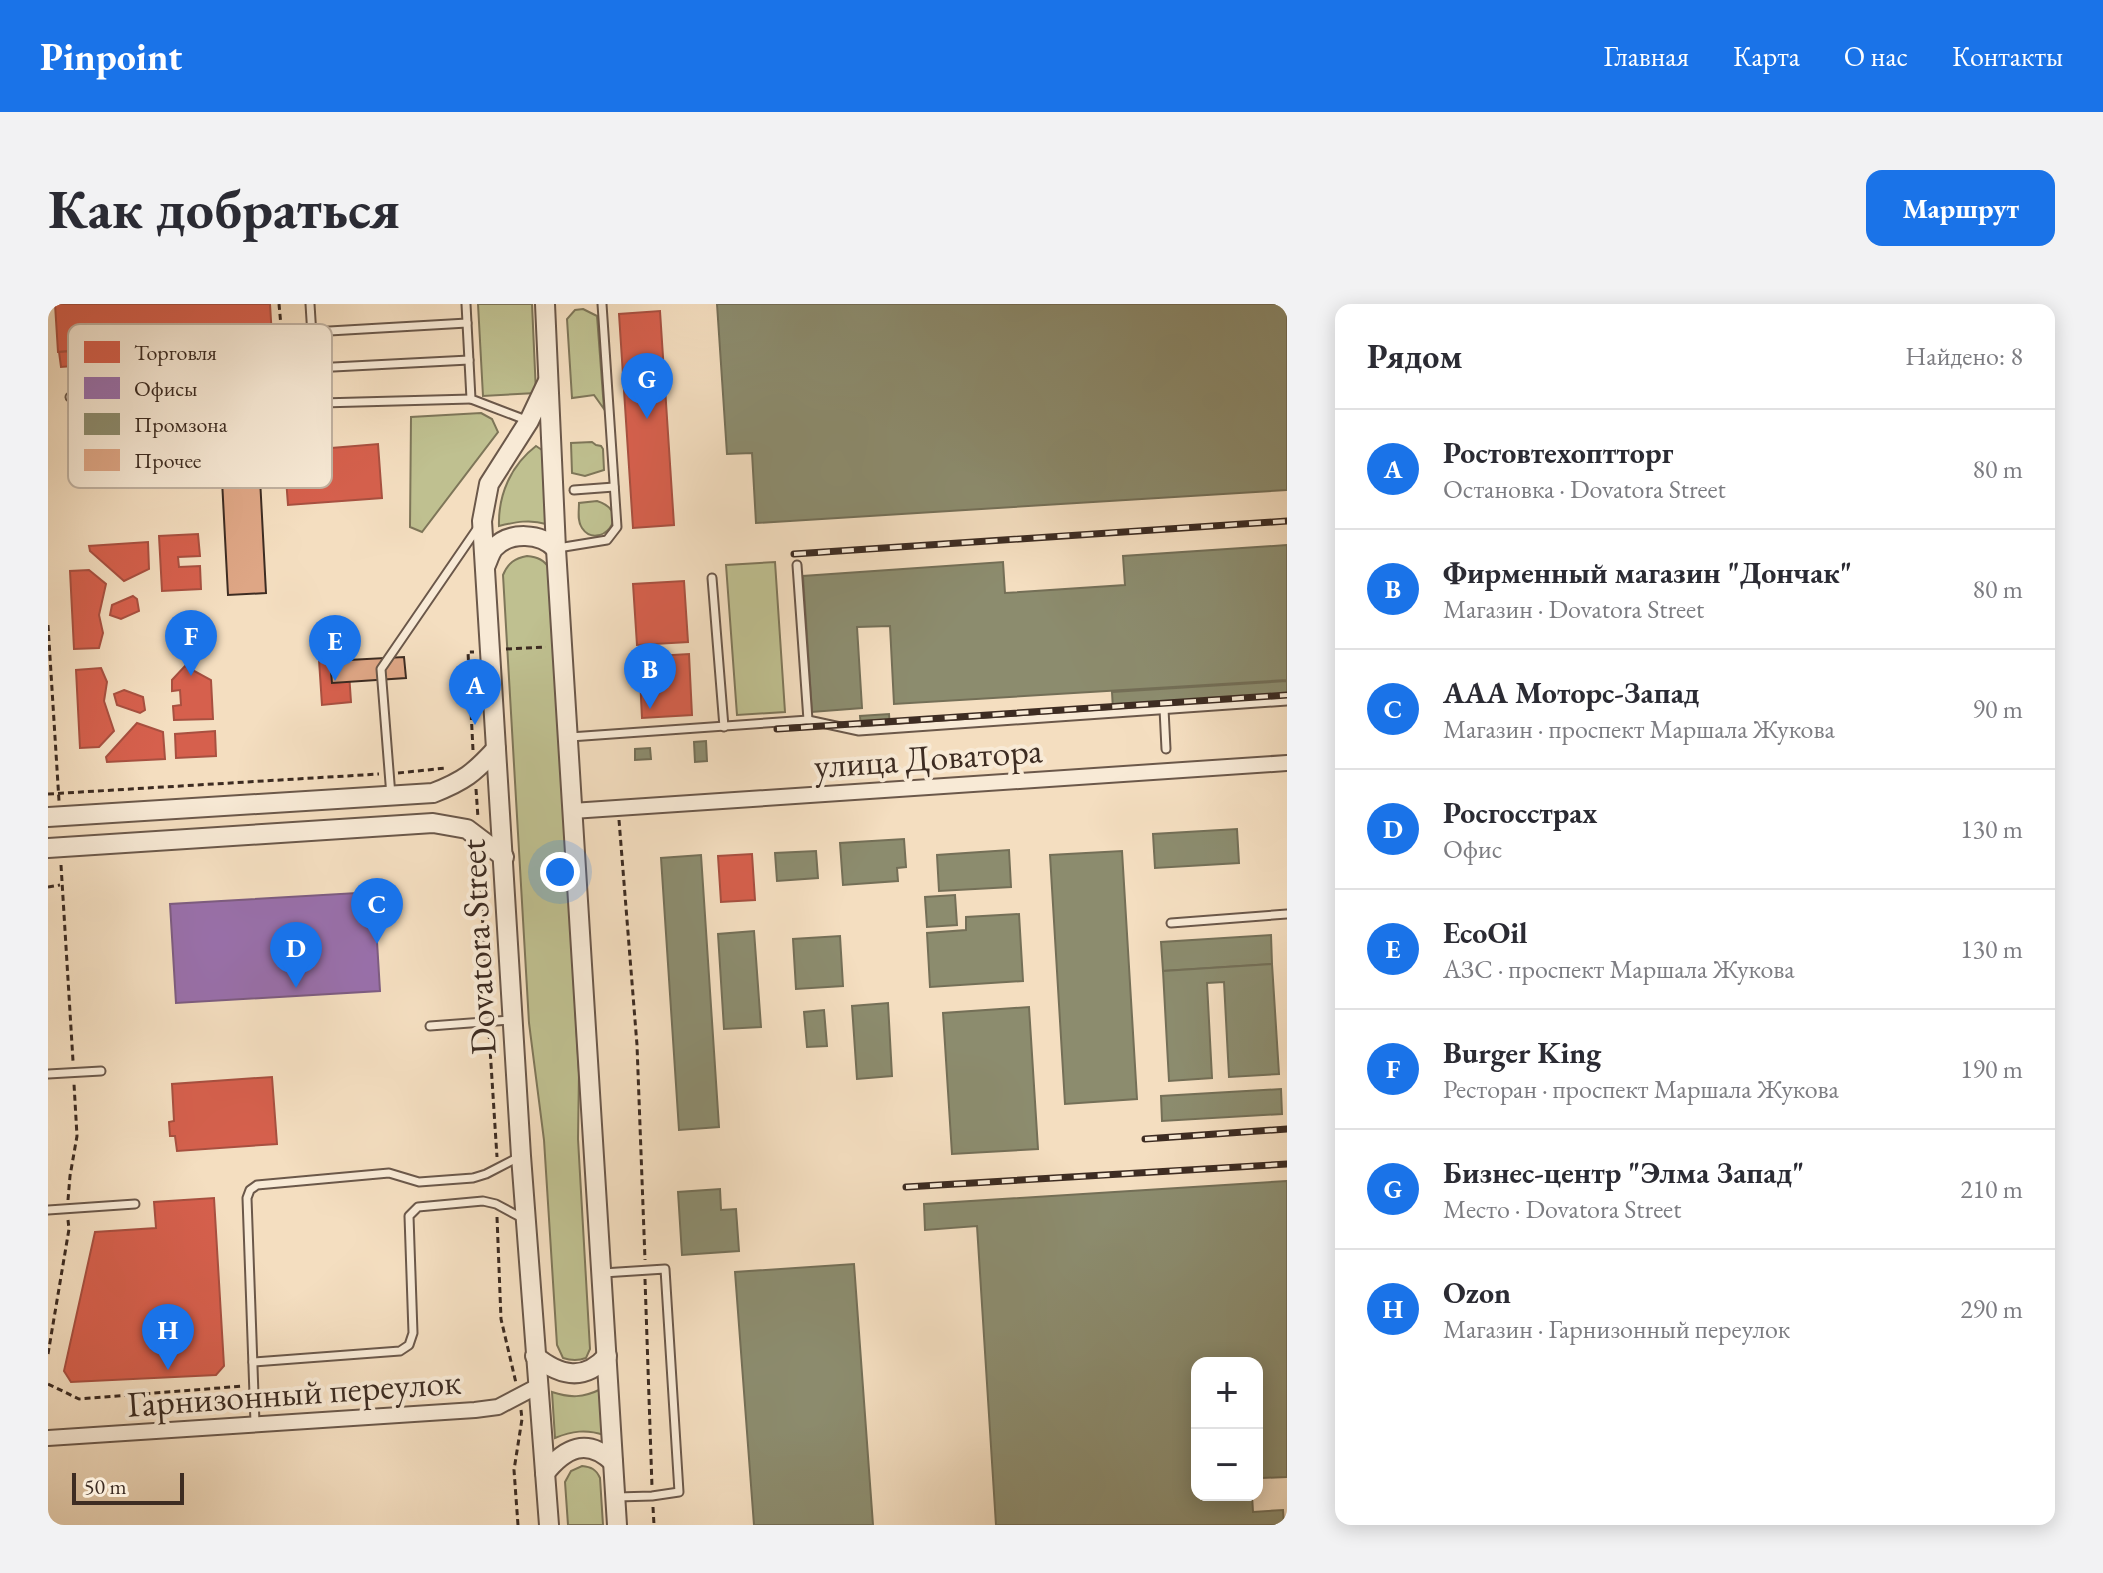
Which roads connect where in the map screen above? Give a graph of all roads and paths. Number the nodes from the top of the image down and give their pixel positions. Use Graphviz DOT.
graph roads {
  1 [pos="279,304"];
  2 [pos="310,304"];
  3 [pos="466,304"];
  4 [pos="545,304"];
  5 [pos="602,304"];
  6 [pos="467,323"];
  7 [pos="281,324"];
  8 [pos="311,324"];
  9 [pos="332,331"];
  10 [pos="469,360"];
  11 [pos="332,367"];
  12 [pos="548,381"];
  13 [pos="471,399"];
  14 [pos="332,403"];
  15 [pos="529,421"];
  16 [pos="614,487"];
  17 [pos="574,490"];
  18 [pos="482,521"];
  19 [pos="556,549"];
  20 [pos="797,565"];
  21 [pos="484,568"];
  22 [pos="712,578"];
  23 [pos="48,625"];
  24 [pos="562,646"];
  25 [pos="490,650"];
  26 [pos="1287,701"];
  27 [pos="1164,709"];
  28 [pos="808,720"];
  29 [pos="724,727"];
  30 [pos="568,737"];
  31 [pos="496,749"];
  32 [pos="1166,749"];
  33 [pos="1287,763"];
  34 [pos="446,768"];
  35 [pos="475,772"];
  36 [pos="389,773"];
  37 [pos="59,793"];
  38 [pos="48,794"];
  39 [pos="391,797"];
  40 [pos="618,808"];
  41 [pos="572,811"];
  42 [pos="54,816"];
  43 [pos="480,837"];
  44 [pos="54,847"];
  45 [pos="504,857"];
  46 [pos="61,885"];
  47 [pos="48,887"];
  48 [pos="1287,914"];
  49 [pos="1171,923"];
  50 [pos="513,1020"];
  51 [pos="488,1022"];
  52 [pos="430,1026"];
  53 [pos="101,1071"];
  54 [pos="73,1072"];
  55 [pos="48,1074"];
  56 [pos="521,1156"];
  57 [pos="498,1168"];
  58 [pos="135,1204"];
  59 [pos="496,1204"];
  60 [pos="67,1209"];
  61 [pos="48,1210"];
  62 [pos="526,1220"];
  63 [pos="645,1271"];
  64 [pos="602,1273"];
  65 [pos="48,1354"];
  66 [pos="535,1356"];
  67 [pos="607,1356"];
  68 [pos="253,1362"];
  69 [pos="48,1384"];
  70 [pos="254,1385"];
  71 [pos="538,1386"];
  72 [pos="520,1397"];
  73 [pos="255,1423"];
  74 [pos="48,1438"];
  75 [pos="613,1462"];
  76 [pos="545,1473"];
  77 [pos="652,1496"];
  78 [pos="615,1497"];
  79 [pos="518,1525"];
  80 [pos="549,1525"];
  81 [pos="617,1525"];
  82 [pos="654,1525"];
  1 -- 7 [label="path"];
  2 -- 8 [label="lane"];
  3 -- 6 [label="lane"];
  4 -- 12 [label="street, Dovatora Street"];
  5 -- 16 [label="lane"];
  6 -- 9 [label="lane"];
  6 -- 10 [label="lane"];
  10 -- 11 [label="lane"];
  10 -- 13 [label="lane"];
  12 -- 15 [label="street, Dovatora Street"];
  12 -- 19 [label="street, Dovatora Street"];
  13 -- 14 [label="lane"];
  13 -- 15 [label="lane"];
  15 -- 18 [label="street, Dovatora Street"];
  16 -- 17 [label="lane"];
  16 -- 19 [label="lane"];
  18 -- 21 [label="street, Dovatora Street"];
  18 -- 36 [label="lane"];
  19 -- 21 [label="street"];
  19 -- 24 [label="street, Dovatora Street"];
  20 -- 28 [label="lane"];
  21 -- 25 [label="street, Dovatora Street"];
  22 -- 29 [label="lane"];
  23 -- 37 [label="path"];
  24 -- 25 [label="path"];
  24 -- 30 [label="street, Dovatora Street"];
  25 -- 31 [label="street, Dovatora Street"];
  25 -- 35 [label="path"];
  26 -- 27 [label="lane"];
  27 -- 28 [label="lane"];
  27 -- 32 [label="lane"];
  28 -- 29 [label="lane"];
  29 -- 30 [label="lane"];
  30 -- 41 [label="street, Dovatora Street"];
  31 -- 35 [label="street"];
  31 -- 45 [label="street, Dovatora Street"];
  33 -- 40 [label="street, улица Доватора"];
  34 -- 36 [label="path"];
  35 -- 39 [label="street"];
  35 -- 43 [label="path"];
  36 -- 37 [label="path"];
  36 -- 39 [label="lane"];
  37 -- 38 [label="path"];
  37 -- 42 [label="path"];
  39 -- 42 [label="street"];
  40 -- 41 [label="street, улица Доватора"];
  40 -- 63 [label="path"];
  41 -- 64 [label="street, Dovatora Street"];
  43 -- 44 [label="street"];
  43 -- 45 [label="street"];
  43 -- 51 [label="path"];
  44 -- 46 [label="path"];
  45 -- 50 [label="street, Dovatora Street"];
  46 -- 47 [label="path"];
  46 -- 54 [label="path"];
  48 -- 49 [label="lane"];
  50 -- 51 [label="lane"];
  50 -- 56 [label="street, Dovatora Street"];
  51 -- 52 [label="lane"];
  51 -- 57 [label="path"];
  53 -- 54 [label="lane"];
  54 -- 55 [label="lane"];
  54 -- 60 [label="path"];
  56 -- 57 [label="lane"];
  56 -- 62 [label="street, Dovatora Street"];
  57 -- 68 [label="lane"];
  58 -- 60 [label="lane"];
  59 -- 62 [label="lane"];
  59 -- 68 [label="lane"];
  59 -- 72 [label="path"];
  60 -- 61 [label="lane"];
  60 -- 65 [label="path"];
  62 -- 66 [label="street, Dovatora Street"];
  63 -- 64 [label="lane"];
  63 -- 77 [label="path"];
  63 -- 77 [label="lane"];
  64 -- 67 [label="street, Dovatora Street"];
  66 -- 67 [label="street"];
  66 -- 71 [label="street, Dovatora Street"];
  67 -- 75 [label="street, Dovatora Street"];
  68 -- 70 [label="lane"];
  69 -- 70 [label="path"];
  70 -- 73 [label="lane"];
  71 -- 72 [label="street, Гарнизонный переулок"];
  71 -- 76 [label="street, Dovatora Street"];
  72 -- 73 [label="street, Гарнизонный переулок"];
  72 -- 79 [label="path"];
  73 -- 74 [label="street, Гарнизонный переулок"];
  75 -- 76 [label="street"];
  75 -- 78 [label="street, Dovatora Street"];
  76 -- 80 [label="street, Dovatora Street"];
  77 -- 78 [label="lane"];
  77 -- 82 [label="path"];
  78 -- 81 [label="street, Dovatora Street"];
}
